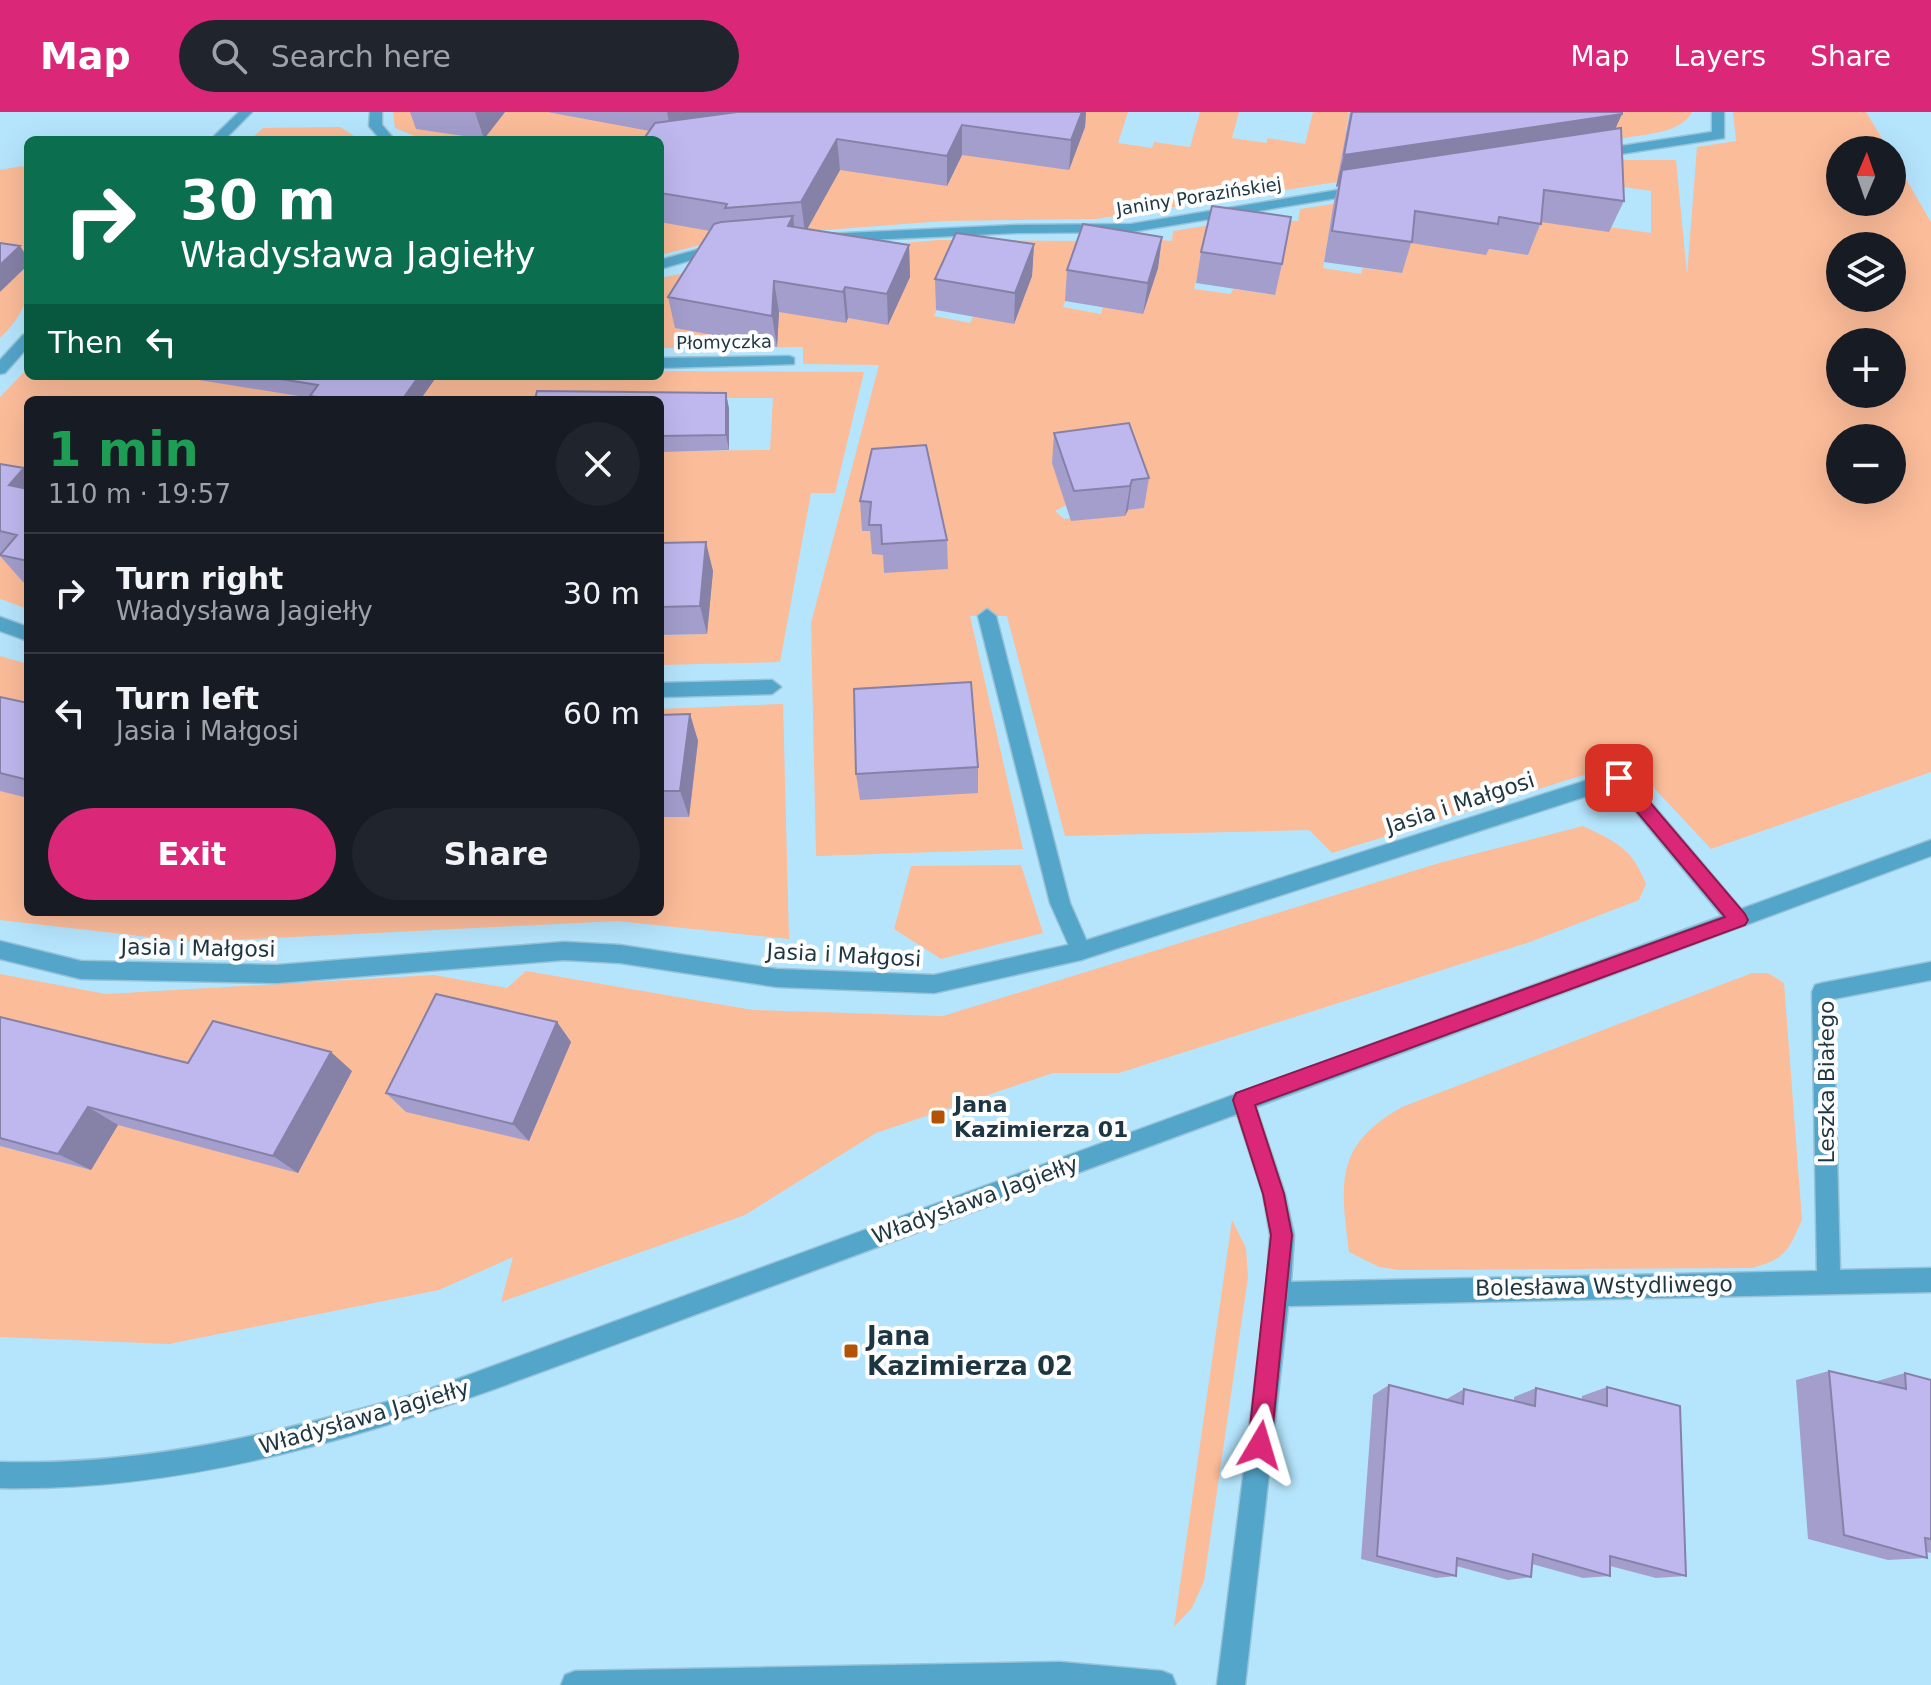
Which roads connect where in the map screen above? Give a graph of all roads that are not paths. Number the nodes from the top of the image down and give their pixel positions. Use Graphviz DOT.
graph roads {
  1 [pos="246,112"];
  2 [pos="376,112"];
  3 [pos="1718,112"];
  4 [pos="221,136"];
  5 [pos="384,136"];
  6 [pos="1582,156"];
  7 [pos="1377,187"];
  8 [pos="813,239"];
  9 [pos="740,245"];
  10 [pos="664,264"];
  11 [pos="24,342"];
  12 [pos="789,361"];
  13 [pos="664,363"];
  14 [pos="0,369"];
  15 [pos="987,616"];
  16 [pos="0,624"];
  17 [pos="24,633"];
  18 [pos="772,687"];
  19 [pos="664,690"];
  20 [pos="1931,848"];
  21 [pos="1738,920"];
  22 [pos="0,950"];
  23 [pos="1081,951"];
  24 [pos="1931,971"];
  25 [pos="1243,1100"];
  26 [pos="1829,1280"];
  27 [pos="1931,1280"];
  28 [pos="1278,1294"];
  29 [pos="0,1475"];
  30 [pos="575,1685"];
  31 [pos="1162,1685"];
  32 [pos="1231,1685"];
  1 -- 4 [label="street"];
  2 -- 5 [label="street"];
  3 -- 6 [label="street"];
  7 -- 8 [label="street, Janiny Porazińskiej"];
  9 -- 10 [label="street"];
  11 -- 14 [label="street"];
  12 -- 13 [label="street, Płomyczka"];
  15 -- 23 [label="street"];
  16 -- 17 [label="street"];
  18 -- 19 [label="street"];
  20 -- 21 [label="street, Władysława Jagiełły"];
  21 -- 23 [label="street, Jasia i Małgosi"];
  21 -- 25 [label="street, Władysława Jagiełły"];
  22 -- 23 [label="street, Jasia i Małgosi"];
  24 -- 26 [label="street, Leszka Białego"];
  25 -- 28 [label="street"];
  25 -- 29 [label="street, Władysława Jagiełły"];
  26 -- 27 [label="street, Bolesława Wstydliwego"];
  26 -- 28 [label="street, Bolesława Wstydliwego"];
  28 -- 32 [label="street"];
  30 -- 31 [label="street"];
}
